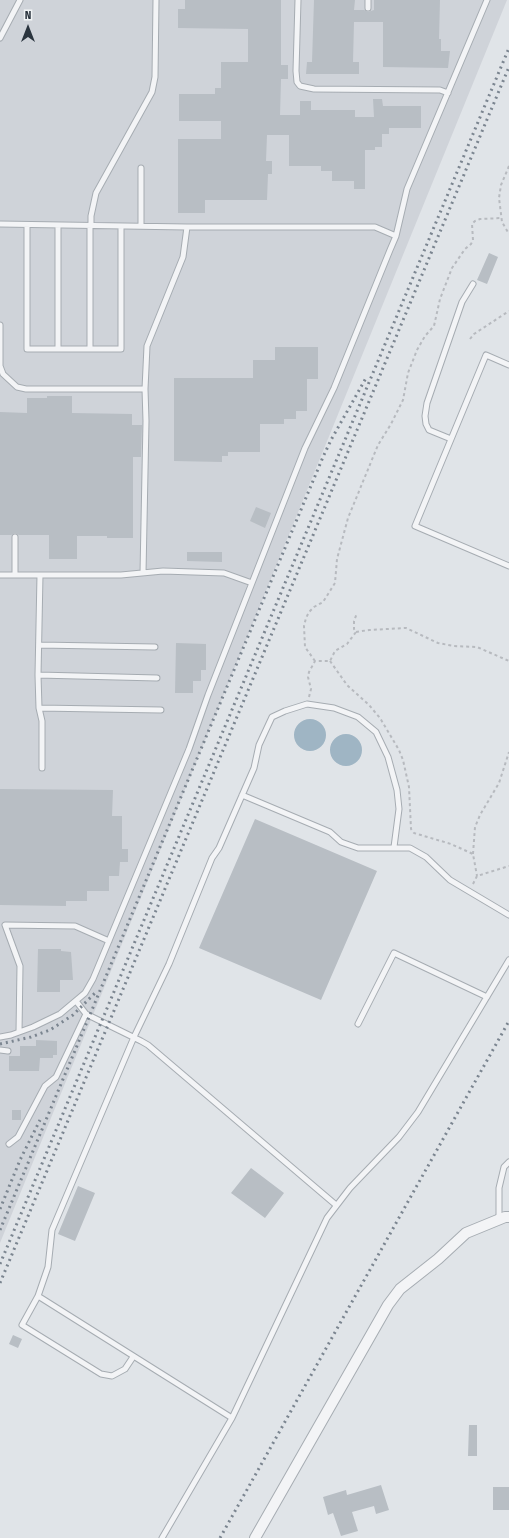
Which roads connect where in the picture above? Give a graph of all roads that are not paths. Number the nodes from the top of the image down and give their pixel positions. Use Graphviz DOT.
graph roads {
  1 [pos="20,0"];
  2 [pos="156,0"];
  3 [pos="298,0"];
  4 [pos="368,0"];
  5 [pos="487,0"];
  6 [pos="368,8"];
  7 [pos="0,38"];
  8 [pos="448,93"];
  9 [pos="141,168"];
  10 [pos="0,224"];
  11 [pos="27,225"];
  12 [pos="58,225"];
  13 [pos="91,225"];
  14 [pos="121,226"];
  15 [pos="141,226"];
  16 [pos="187,227"];
  17 [pos="396,236"];
  18 [pos="473,284"];
  19 [pos="0,325"];
  20 [pos="58,349"];
  21 [pos="90,349"];
  22 [pos="509,365"];
  23 [pos="145,389"];
  24 [pos="451,439"];
  25 [pos="15,537"];
  26 [pos="509,566"];
  27 [pos="143,573"];
  28 [pos="0,575"];
  29 [pos="15,575"];
  30 [pos="40,575"];
  31 [pos="252,584"];
  32 [pos="39,645"];
  33 [pos="154,648"];
  34 [pos="38,675"];
  35 [pos="157,678"];
  36 [pos="39,708"];
  37 [pos="161,710"];
  38 [pos="42,768"];
  39 [pos="242,795"];
  40 [pos="394,847"];
  41 [pos="509,915"];
  42 [pos="109,941"];
  43 [pos="509,960"];
  44 [pos="487,997"];
  45 [pos="76,1001"];
  46 [pos="86,1014"];
  47 [pos="358,1024"];
  48 [pos="19,1032"];
  49 [pos="0,1037"];
  50 [pos="134,1037"];
  51 [pos="0,1050"];
  52 [pos="8,1050"];
  53 [pos="9,1144"];
  54 [pos="509,1162"];
  55 [pos="336,1205"];
  56 [pos="504,1218"];
  57 [pos="38,1296"];
  58 [pos="133,1357"];
  59 [pos="232,1418"];
  60 [pos="162,1538"];
  61 [pos="255,1538"];
  1 -- 7 [label="lane"];
  2 -- 13 [label="lane"];
  3 -- 8 [label="lane"];
  4 -- 6 [label="lane"];
  5 -- 8 [label="lane"];
  8 -- 17 [label="lane"];
  9 -- 15 [label="lane"];
  10 -- 11 [label="lane"];
  11 -- 12 [label="lane"];
  11 -- 20 [label="lane"];
  12 -- 13 [label="lane"];
  12 -- 20 [label="lane"];
  13 -- 14 [label="lane"];
  13 -- 21 [label="lane"];
  14 -- 15 [label="lane"];
  14 -- 21 [label="lane"];
  15 -- 16 [label="lane"];
  16 -- 17 [label="lane"];
  16 -- 23 [label="lane"];
  17 -- 31 [label="lane"];
  18 -- 24 [label="lane"];
  19 -- 23 [label="lane"];
  20 -- 21 [label="lane"];
  22 -- 24 [label="lane"];
  23 -- 27 [label="lane"];
  24 -- 26 [label="lane"];
  25 -- 29 [label="lane"];
  27 -- 30 [label="lane"];
  27 -- 31 [label="lane"];
  28 -- 29 [label="lane"];
  29 -- 30 [label="lane"];
  30 -- 32 [label="lane"];
  31 -- 42 [label="lane"];
  32 -- 33 [label="lane"];
  32 -- 34 [label="lane"];
  34 -- 35 [label="lane"];
  34 -- 36 [label="lane"];
  36 -- 37 [label="lane"];
  36 -- 38 [label="lane"];
  39 -- 40 [label="lane"];
  39 -- 40 [label="lane"];
  39 -- 50 [label="lane"];
  40 -- 41 [label="lane"];
  42 -- 45 [label="lane"];
  42 -- 48 [label="lane"];
  43 -- 44 [label="lane"];
  44 -- 47 [label="lane"];
  44 -- 55 [label="lane"];
  45 -- 46 [label="lane"];
  45 -- 48 [label="lane"];
  46 -- 50 [label="lane"];
  46 -- 53 [label="lane"];
  48 -- 49 [label="lane"];
  50 -- 55 [label="lane"];
  50 -- 57 [label="lane"];
  51 -- 52 [label="lane"];
  54 -- 56 [label="lane"];
  55 -- 59 [label="lane"];
  56 -- 61 [label="street"];
  57 -- 58 [label="lane"];
  57 -- 58 [label="lane"];
  58 -- 59 [label="lane"];
  59 -- 60 [label="lane"];
}
